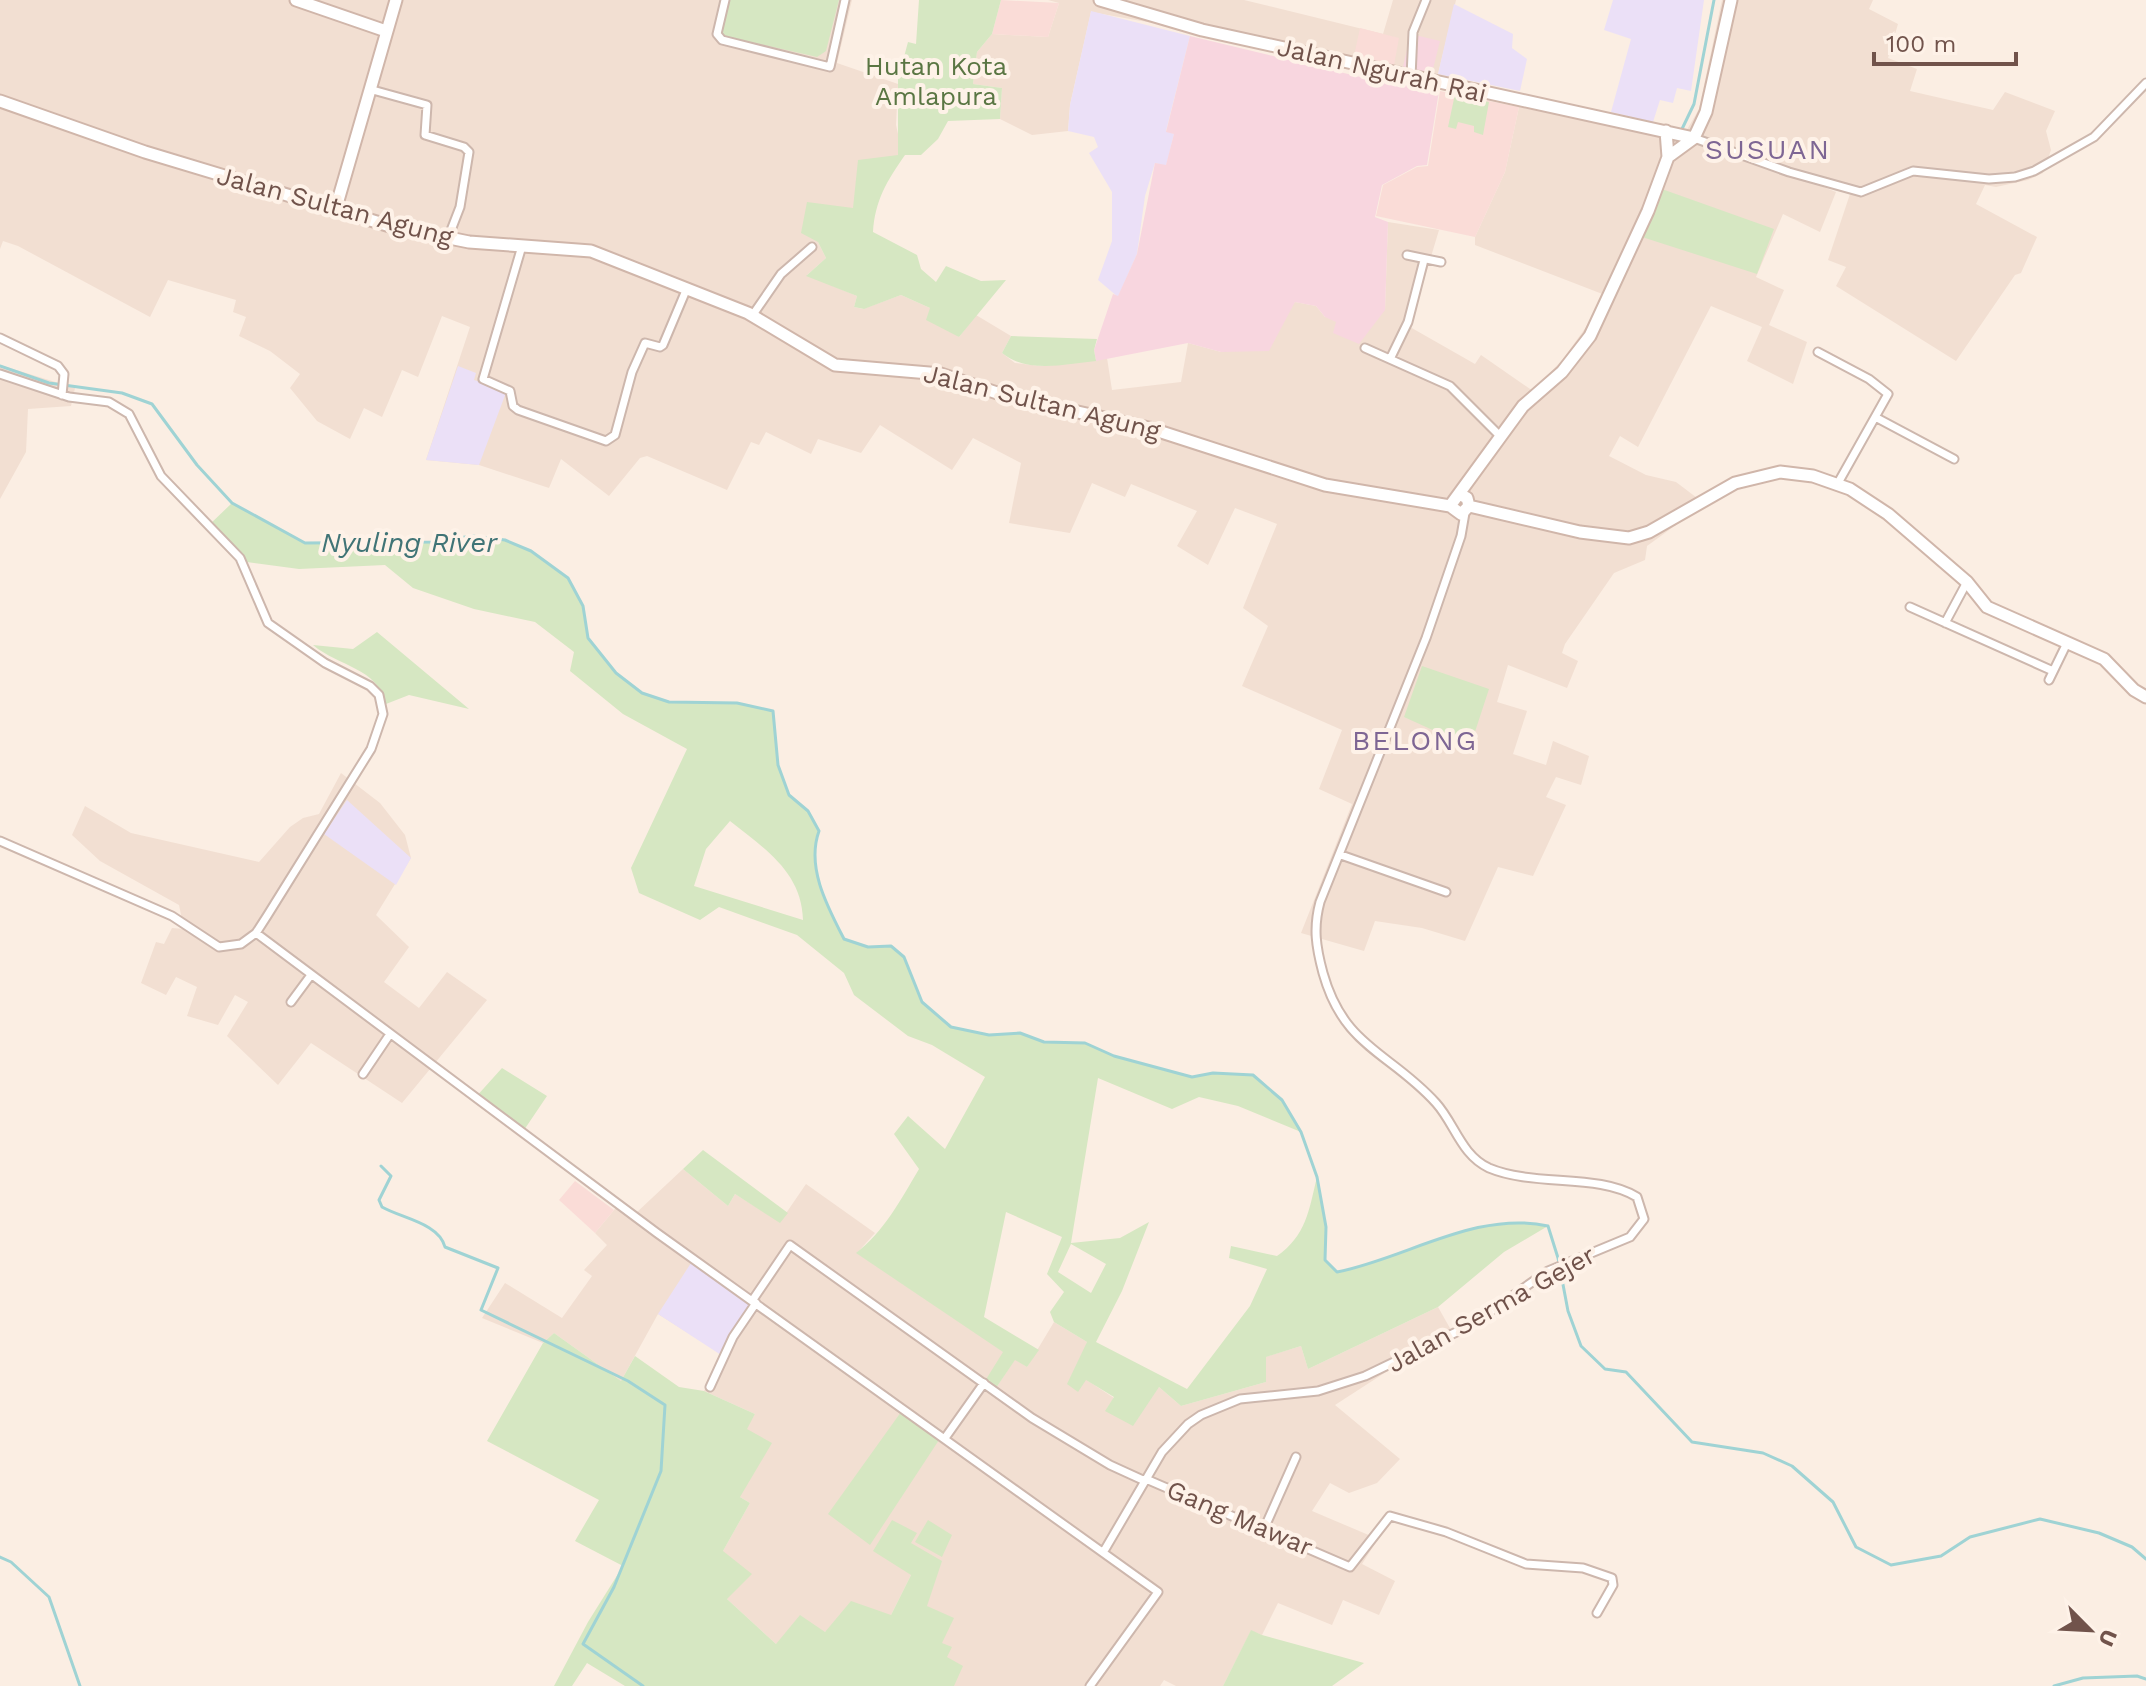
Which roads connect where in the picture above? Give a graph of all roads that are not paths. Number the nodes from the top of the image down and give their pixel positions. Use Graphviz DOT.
graph roads {
  1 [pos="296,0"];
  2 [pos="396,0"];
  3 [pos="725,0"];
  4 [pos="845,0"];
  5 [pos="1100,0"];
  6 [pos="1426,0"];
  7 [pos="1731,0"];
  8 [pos="1113,2"];
  9 [pos="386,31"];
  10 [pos="1411,77"];
  11 [pos="2146,83"];
  12 [pos="369,89"];
  13 [pos="0,101"];
  14 [pos="1666,131"];
  15 [pos="1694,138"];
  16 [pos="1668,157"];
  17 [pos="335,211"];
  18 [pos="448,238"];
  19 [pos="522,246"];
  20 [pos="812,247"];
  21 [pos="1407,255"];
  22 [pos="1424,260"];
  23 [pos="1441,262"];
  24 [pos="687,288"];
  25 [pos="752,316"];
  26 [pos="0,338"];
  27 [pos="1365,348"];
  28 [pos="1818,352"];
  29 [pos="1391,357"];
  30 [pos="0,374"];
  31 [pos="62,393"];
  32 [pos="1877,418"];
  33 [pos="1499,435"];
  34 [pos="1954,459"];
  35 [pos="1838,483"];
  36 [pos="1460,510"];
  37 [pos="1967,582"];
  38 [pos="1910,607"];
  39 [pos="1945,623"];
  40 [pos="2067,643"];
  41 [pos="2053,671"];
  42 [pos="2049,680"];
  43 [pos="2146,697"];
  44 [pos="0,841"];
  45 [pos="1341,855"];
  46 [pos="1446,892"];
  47 [pos="256,933"];
  48 [pos="311,975"];
  49 [pos="291,1002"];
  50 [pos="390,1034"];
  51 [pos="363,1074"];
  52 [pos="754,1302"];
  53 [pos="984,1383"];
  54 [pos="710,1387"];
  55 [pos="945,1438"];
  56 [pos="1296,1457"];
  57 [pos="1146,1480"];
  58 [pos="1264,1529"];
  59 [pos="1104,1551"];
  60 [pos="1597,1613"];
  61 [pos="1090,1686"];
  1 -- 9 [label="street"];
  2 -- 9 [label="street"];
  3 -- 4 [label="street"];
  5 -- 8 [label="street, Jalan Ngurah Rai"];
  6 -- 10 [label="street"];
  7 -- 15 [label="street"];
  8 -- 10 [label="street, Jalan Ngurah Rai"];
  9 -- 12 [label="street"];
  10 -- 14 [label="street, Jalan Ngurah Rai"];
  11 -- 15 [label="street"];
  12 -- 17 [label="street"];
  12 -- 18 [label="street"];
  13 -- 17 [label="street, Jalan Sultan Agung"];
  14 -- 15 [label="street, Jalan Ngurah Rai"];
  14 -- 16 [label="street"];
  15 -- 16 [label="street"];
  16 -- 33 [label="street"];
  17 -- 18 [label="street, Jalan Sultan Agung"];
  18 -- 19 [label="street, Jalan Sultan Agung"];
  19 -- 24 [label="street, Jalan Sultan Agung"];
  19 -- 24 [label="street"];
  20 -- 25 [label="street"];
  21 -- 22 [label="street"];
  22 -- 23 [label="street"];
  22 -- 29 [label="street"];
  24 -- 25 [label="street, Jalan Sultan Agung"];
  25 -- 36 [label="street, Jalan Sultan Agung"];
  26 -- 31 [label="street"];
  27 -- 29 [label="street"];
  28 -- 32 [label="street"];
  29 -- 33 [label="street"];
  30 -- 31 [label="street"];
  31 -- 47 [label="street"];
  32 -- 34 [label="street"];
  32 -- 35 [label="street"];
  33 -- 36 [label="street"];
  35 -- 36 [label="street, Jalan Sultan Agung"];
  35 -- 37 [label="street, Jalan Sultan Agung"];
  36 -- 45 [label="street, Jalan Serma Gejer"];
  37 -- 39 [label="street"];
  37 -- 40 [label="street, Jalan Sultan Agung"];
  38 -- 39 [label="street"];
  39 -- 41 [label="street"];
  40 -- 41 [label="street"];
  40 -- 43 [label="street, Jalan Sultan Agung"];
  41 -- 42 [label="street"];
  44 -- 47 [label="street"];
  45 -- 46 [label="street"];
  45 -- 57 [label="street, Jalan Serma Gejer"];
  47 -- 48 [label="street"];
  48 -- 49 [label="street"];
  48 -- 50 [label="street"];
  50 -- 51 [label="street"];
  50 -- 52 [label="street"];
  52 -- 53 [label="street, Gang Mawar"];
  52 -- 54 [label="street"];
  52 -- 55 [label="street"];
  53 -- 55 [label="street"];
  53 -- 57 [label="street, Gang Mawar"];
  55 -- 59 [label="street"];
  56 -- 58 [label="street"];
  57 -- 58 [label="street, Gang Mawar"];
  57 -- 59 [label="street, Jalan Serma Gejer"];
  58 -- 60 [label="street, Gang Mawar"];
  59 -- 61 [label="street"];
}
